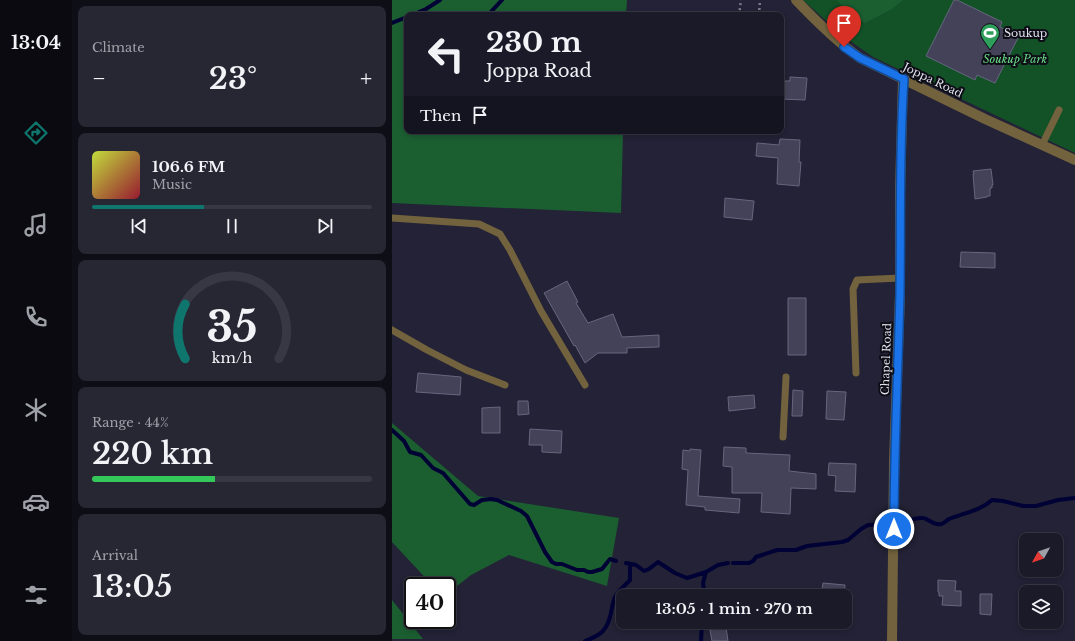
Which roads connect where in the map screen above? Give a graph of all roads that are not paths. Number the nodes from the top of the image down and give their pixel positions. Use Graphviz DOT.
graph roads {
  1 [pos="796,0"];
  2 [pos="904,79"];
  3 [pos="1060,110"];
  4 [pos="1042,145"];
  5 [pos="1075,160"];
  6 [pos="392,218"];
  7 [pos="900,278"];
  8 [pos="392,330"];
  9 [pos="856,373"];
  10 [pos="786,377"];
  11 [pos="505,385"];
  12 [pos="584,385"];
  13 [pos="783,437"];
  14 [pos="892,641"];
  1 -- 2 [label="street, Joppa Road"];
  2 -- 4 [label="street, Joppa Road"];
  2 -- 7 [label="street, Chapel Road"];
  3 -- 4 [label="lane"];
  4 -- 5 [label="street, Joppa Road"];
  6 -- 12 [label="lane"];
  7 -- 9 [label="lane"];
  7 -- 14 [label="street, Chapel Road"];
  8 -- 11 [label="lane"];
  10 -- 13 [label="lane"];
}
